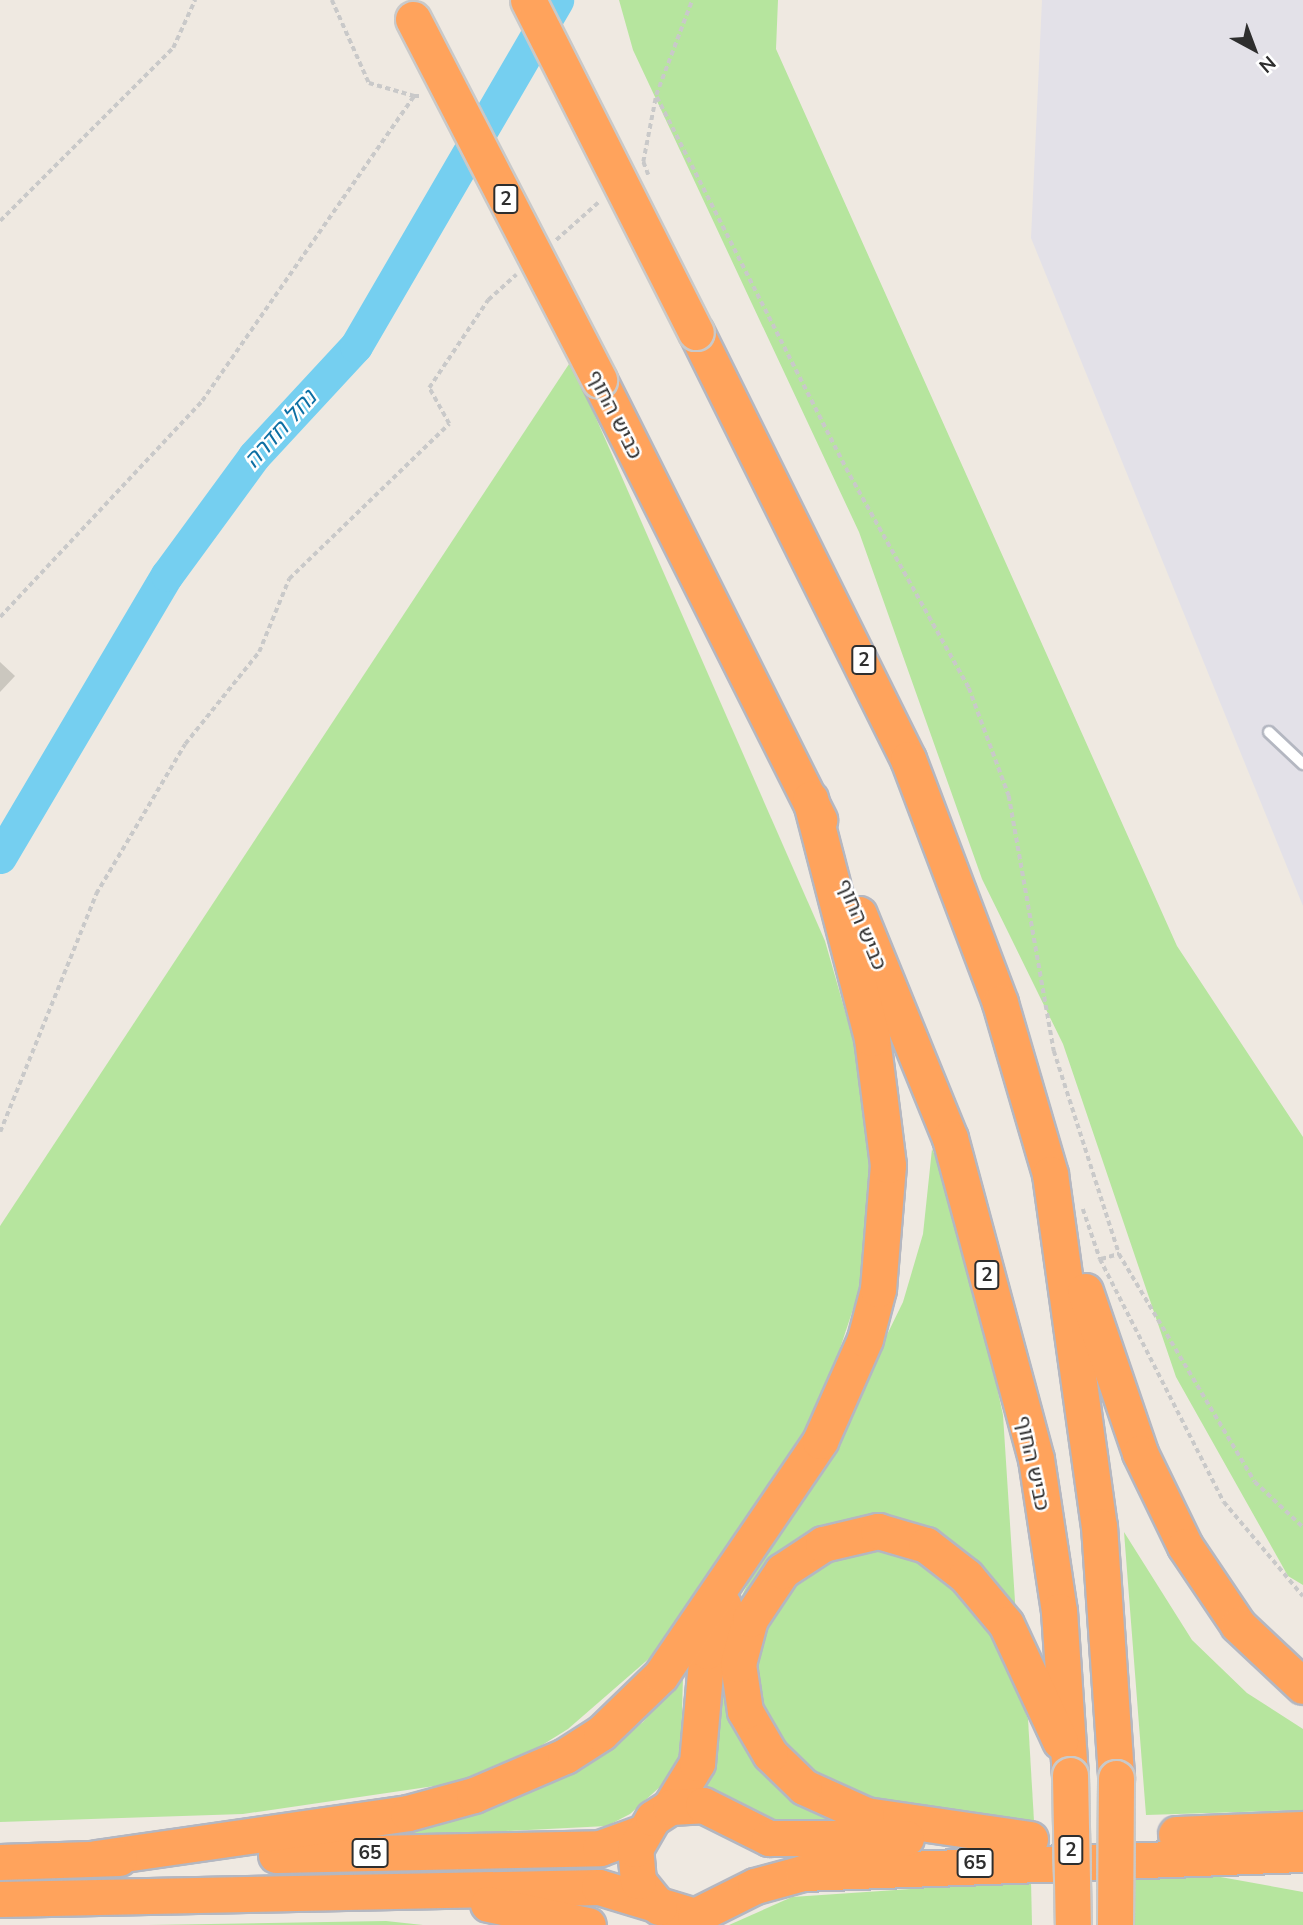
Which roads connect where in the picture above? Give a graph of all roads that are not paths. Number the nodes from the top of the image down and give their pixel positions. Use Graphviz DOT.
graph roads {
  1 [pos="528,0"];
  2 [pos="409,9"];
  3 [pos="1269,732"];
  4 [pos="1303,764"];
  5 [pos="810,799"];
  6 [pos="1050,1174"];
  7 [pos="770,1515"];
  8 [pos="1303,1686"];
  9 [pos="1070,1769"];
  10 [pos="670,1807"];
  11 [pos="1303,1829"];
  12 [pos="641,1833"];
  13 [pos="1030,1839"];
  14 [pos="1303,1854"];
  15 [pos="96,1858"];
  16 [pos="1169,1858"];
  17 [pos="0,1862"];
  18 [pos="1303,1876"];
  19 [pos="381,1891"];
  20 [pos="0,1899"];
  21 [pos="659,1907"];
  22 [pos="588,1925"];
  23 [pos="1073,1925"];
  24 [pos="1115,1925"];
  1 -- 6 [label="highway, 2, bridge"];
  2 -- 5 [label="highway, כביש החוף / 2, bridge"];
  3 -- 4 [label="lane"];
  5 -- 7 [label="highway"];
  5 -- 9 [label="highway, כביש החוף / 2"];
  6 -- 8 [label="highway"];
  6 -- 24 [label="highway, 2, bridge"];
  7 -- 10 [label="highway"];
  7 -- 15 [label="highway"];
  9 -- 13 [label="highway"];
  9 -- 23 [label="highway, כביש החוף / 2, bridge"];
  10 -- 12 [label="highway, 65"];
  10 -- 13 [label="highway, 65"];
  11 -- 13 [label="highway, 65"];
  12 -- 15 [label="highway, 65"];
  12 -- 21 [label="highway"];
  14 -- 16 [label="highway, 65"];
  15 -- 17 [label="highway, 65"];
  16 -- 18 [label="highway"];
  16 -- 21 [label="highway, 65"];
  19 -- 20 [label="highway, 65"];
  19 -- 21 [label="highway, 65"];
  19 -- 22 [label="highway"];
}
